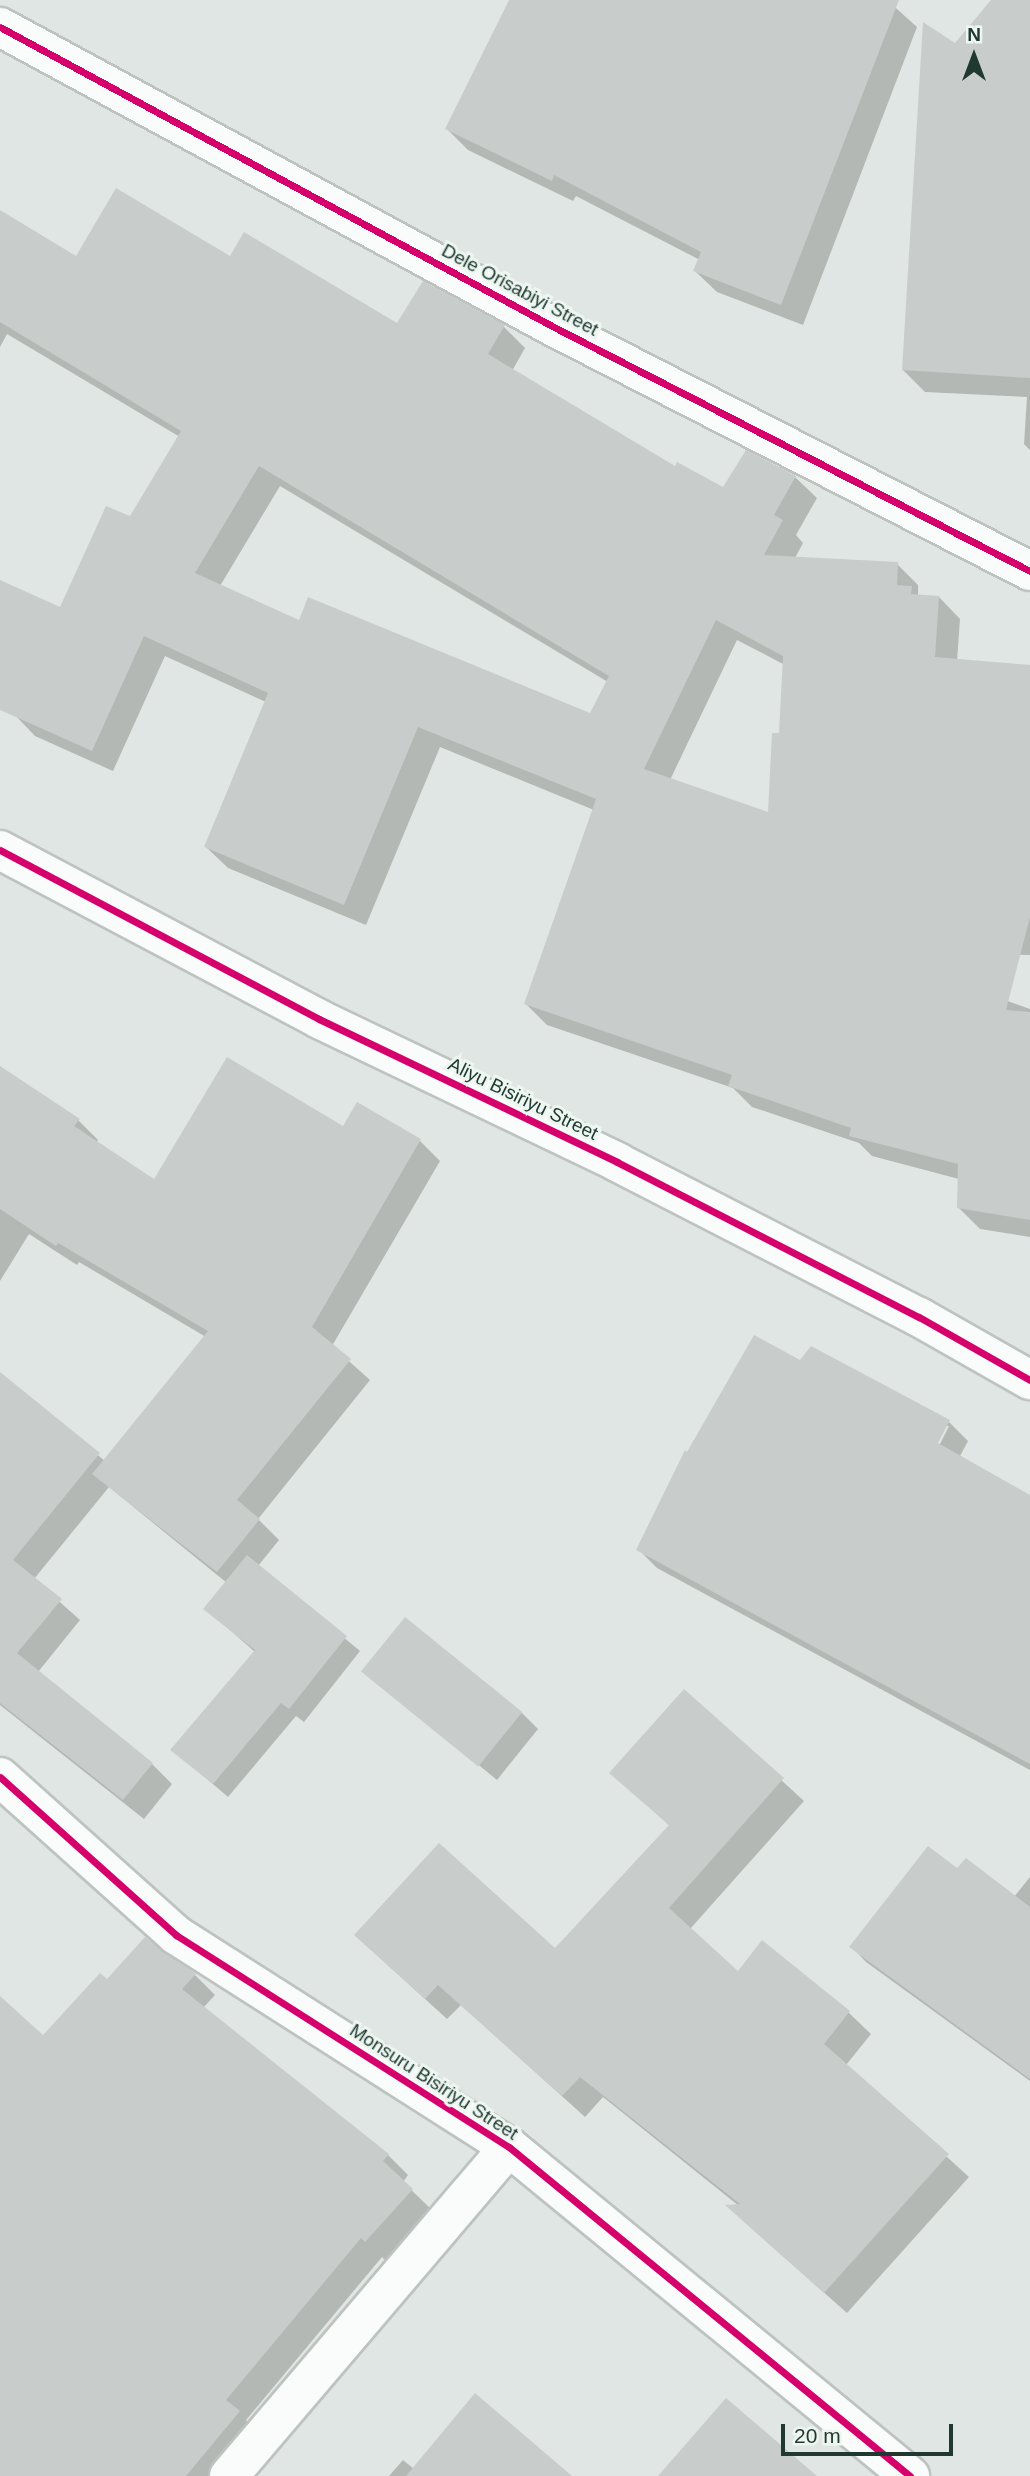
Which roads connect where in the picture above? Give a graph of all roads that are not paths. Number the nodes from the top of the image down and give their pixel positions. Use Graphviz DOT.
graph roads {
  1 [pos="0,27"];
  2 [pos="1030,571"];
  3 [pos="0,850"];
  4 [pos="1030,1380"];
  5 [pos="0,1777"];
  6 [pos="509,2147"];
  7 [pos="229,2476"];
  8 [pos="910,2476"];
  1 -- 2 [label="street, Dele Orisabiyi Street"];
  3 -- 4 [label="street, Aliyu Bisiriyu Street"];
  5 -- 6 [label="street, Monsuru Bisiriyu Street"];
  6 -- 7 [label="street"];
  6 -- 8 [label="street, Monsuru Bisiriyu Street"];
}
